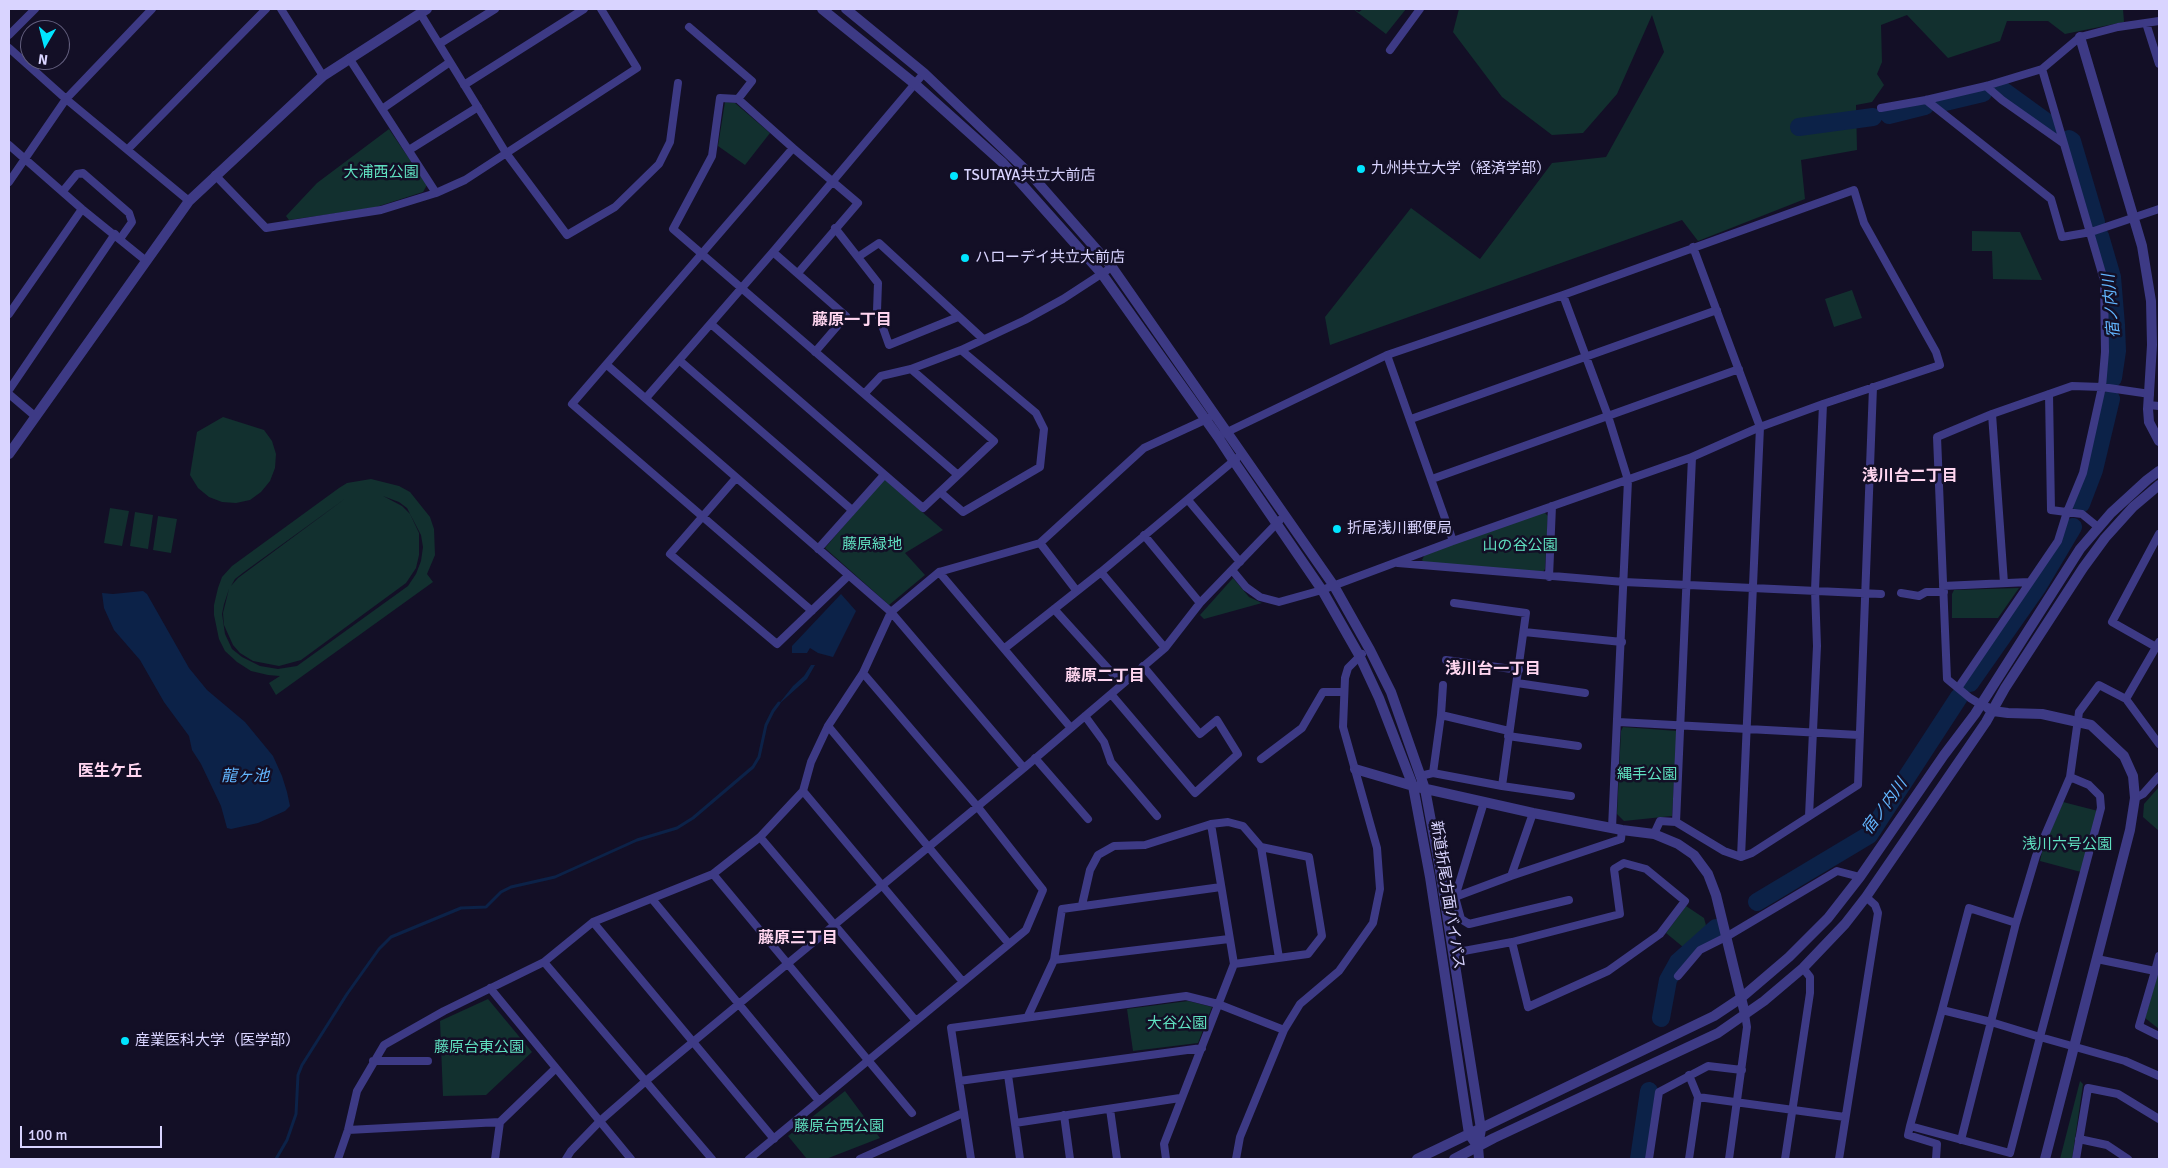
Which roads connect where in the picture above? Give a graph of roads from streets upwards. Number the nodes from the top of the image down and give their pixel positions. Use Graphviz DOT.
graph roads {
  1 [pos="35,9"];
  2 [pos="152,9"];
  3 [pos="266,9"];
  4 [pos="281,9"];
  5 [pos="495,9"];
  6 [pos="584,9"];
  7 [pos="601,9"];
  8 [pos="822,9"];
  9 [pos="846,9"];
  10 [pos="1420,9"];
  11 [pos="423,11"];
  12 [pos="2159,21"];
  13 [pos="2146,23"];
  14 [pos="689,27"];
  15 [pos="9,35"];
  16 [pos="2080,37"];
  17 [pos="439,44"];
  18 [pos="9,48"];
  19 [pos="1390,50"];
  20 [pos="349,58"];
  21 [pos="450,62"];
  22 [pos="2159,64"];
  23 [pos="2042,68"];
  24 [pos="924,73"];
  25 [pos="323,76"];
  26 [pos="678,83"];
  27 [pos="915,84"];
  28 [pos="464,85"];
  29 [pos="1986,86"];
  30 [pos="66,99"];
  31 [pos="738,99"];
  32 [pos="1926,100"];
  33 [pos="478,107"];
  34 [pos="1881,108"];
  35 [pos="382,109"];
  36 [pos="2063,143"];
  37 [pos="9,145"];
  38 [pos="793,148"];
  39 [pos="128,149"];
  40 [pos="409,150"];
  41 [pos="506,153"];
  42 [pos="25,158"];
  43 [pos="215,175"];
  44 [pos="832,181"];
  45 [pos="9,182"];
  46 [pos="63,191"];
  47 [pos="436,193"];
  48 [pos="190,201"];
  49 [pos="82,209"];
  50 [pos="2159,209"];
  51 [pos="2134,216"];
  52 [pos="835,228"];
  53 [pos="2091,232"];
  54 [pos="117,236"];
  55 [pos="1693,247"];
  56 [pos="773,252"];
  57 [pos="701,254"];
  58 [pos="858,257"];
  59 [pos="145,260"];
  60 [pos="1112,267"];
  61 [pos="798,273"];
  62 [pos="1102,274"];
  63 [pos="742,288"];
  64 [pos="1563,295"];
  65 [pos="1717,310"];
  66 [pos="9,314"];
  67 [pos="958,317"];
  68 [pos="710,324"];
  69 [pos="982,338"];
  70 [pos="961,350"];
  71 [pos="815,352"];
  72 [pos="1387,355"];
  73 [pos="1586,356"];
  74 [pos="679,360"];
  75 [pos="606,365"];
  76 [pos="910,369"];
  77 [pos="1739,369"];
  78 [pos="1873,386"];
  79 [pos="2102,386"];
  80 [pos="9,392"];
  81 [pos="865,393"];
  82 [pos="2049,394"];
  83 [pos="2150,394"];
  84 [pos="646,398"];
  85 [pos="1823,404"];
  86 [pos="2148,405"];
  87 [pos="2159,406"];
  88 [pos="1215,414"];
  89 [pos="1992,414"];
  90 [pos="1608,416"];
  91 [pos="36,417"];
  92 [pos="1411,418"];
  93 [pos="1206,421"];
  94 [pos="1760,427"];
  95 [pos="1228,432"];
  96 [pos="1218,437"];
  97 [pos="2159,441"];
  98 [pos="9,454"];
  99 [pos="1242,455"];
  100 [pos="1692,457"];
  101 [pos="1232,460"];
  102 [pos="2159,472"];
  103 [pos="884,475"];
  104 [pos="958,475"];
  105 [pos="736,478"];
  106 [pos="1432,479"];
  107 [pos="1628,480"];
  108 [pos="2159,485"];
  109 [pos="940,492"];
  110 [pos="1188,500"];
  111 [pos="1552,506"];
  112 [pos="852,510"];
  113 [pos="2067,512"];
  114 [pos="703,516"];
  115 [pos="1285,516"];
  116 [pos="1277,523"];
  117 [pos="2098,527"];
  118 [pos="2159,534"];
  119 [pos="1144,535"];
  120 [pos="1453,541"];
  121 [pos="1040,543"];
  122 [pos="818,549"];
  123 [pos="1240,562"];
  124 [pos="1396,563"];
  125 [pos="1232,570"];
  126 [pos="938,572"];
  127 [pos="1101,572"];
  128 [pos="848,576"];
  129 [pos="1549,577"];
  130 [pos="1624,582"];
  131 [pos="2029,582"];
  132 [pos="2004,583"];
  133 [pos="1334,586"];
  134 [pos="1687,586"];
  135 [pos="1753,588"];
  136 [pos="1944,589"];
  137 [pos="1076,590"];
  138 [pos="1322,590"];
  139 [pos="1815,590"];
  140 [pos="1865,593"];
  141 [pos="1881,594"];
  142 [pos="1901,594"];
  143 [pos="1200,603"];
  144 [pos="1454,603"];
  145 [pos="1054,610"];
  146 [pos="812,611"];
  147 [pos="891,612"];
  148 [pos="1524,632"];
  149 [pos="1622,642"];
  150 [pos="2158,645"];
  151 [pos="1005,648"];
  152 [pos="1165,648"];
  153 [pos="1370,650"];
  154 [pos="1359,655"];
  155 [pos="1446,660"];
  156 [pos="1143,666"];
  157 [pos="1519,670"];
  158 [pos="863,673"];
  159 [pos="1517,683"];
  160 [pos="1122,684"];
  161 [pos="1443,685"];
  162 [pos="1958,688"];
  163 [pos="1344,692"];
  164 [pos="1585,693"];
  165 [pos="1111,694"];
  166 [pos="2126,699"];
  167 [pos="1980,704"];
  168 [pos="1993,711"];
  169 [pos="1085,716"];
  170 [pos="1441,716"];
  171 [pos="2079,721"];
  172 [pos="1618,722"];
  173 [pos="828,726"];
  174 [pos="1680,726"];
  175 [pos="1070,728"];
  176 [pos="1746,729"];
  177 [pos="1813,732"];
  178 [pos="1508,734"];
  179 [pos="1859,735"];
  180 [pos="2159,744"];
  181 [pos="1578,746"];
  182 [pos="1035,758"];
  183 [pos="1261,759"];
  184 [pos="1024,768"];
  185 [pos="1355,769"];
  186 [pos="1433,773"];
  187 [pos="1420,776"];
  188 [pos="2159,776"];
  189 [pos="2070,777"];
  190 [pos="1413,786"];
  191 [pos="1502,786"];
  192 [pos="1425,789"];
  193 [pos="803,791"];
  194 [pos="1571,796"];
  195 [pos="2135,798"];
  196 [pos="1484,802"];
  197 [pos="977,806"];
  198 [pos="1533,813"];
  199 [pos="1157,816"];
  200 [pos="1809,816"];
  201 [pos="1088,819"];
  202 [pos="1676,822"];
  203 [pos="1211,824"];
  204 [pos="1617,829"];
  205 [pos="1654,834"];
  206 [pos="760,837"];
  207 [pos="928,846"];
  208 [pos="1261,847"];
  209 [pos="1741,857"];
  210 [pos="713,874"];
  211 [pos="1510,876"];
  212 [pos="1860,877"];
  213 [pos="882,884"];
  214 [pos="1221,887"];
  215 [pos="1456,897"];
  216 [pos="1866,897"];
  217 [pos="652,899"];
  218 [pos="1569,900"];
  219 [pos="1082,905"];
  220 [pos="593,922"];
  221 [pos="2016,922"];
  222 [pos="836,924"];
  223 [pos="1726,937"];
  224 [pos="1229,938"];
  225 [pos="1512,942"];
  226 [pos="1009,944"];
  227 [pos="1452,954"];
  228 [pos="2159,956"];
  229 [pos="1279,958"];
  230 [pos="2097,959"];
  231 [pos="1054,960"];
  232 [pos="544,962"];
  233 [pos="787,964"];
  234 [pos="1234,964"];
  235 [pos="1803,968"];
  236 [pos="2155,971"];
  237 [pos="1678,976"];
  238 [pos="963,982"];
  239 [pos="490,988"];
  240 [pos="1741,998"];
  241 [pos="740,1004"];
  242 [pos="1218,1004"];
  243 [pos="1942,1010"];
  244 [pos="1745,1014"];
  245 [pos="1028,1016"];
  246 [pos="916,1021"];
  247 [pos="1991,1022"];
  248 [pos="1284,1030"];
  249 [pos="2159,1036"];
  250 [pos="2040,1037"];
  251 [pos="693,1043"];
  252 [pos="2074,1046"];
  253 [pos="1202,1048"];
  254 [pos="373,1061"];
  255 [pos="428,1061"];
  256 [pos="867,1062"];
  257 [pos="555,1069"];
  258 [pos="1742,1070"];
  259 [pos="1008,1075"];
  260 [pos="1689,1075"];
  261 [pos="2159,1076"];
  262 [pos="647,1080"];
  263 [pos="959,1081"];
  264 [pos="1698,1097"];
  265 [pos="1180,1098"];
  266 [pos="819,1101"];
  267 [pos="1738,1102"];
  268 [pos="1110,1109"];
  269 [pos="1793,1109"];
  270 [pos="912,1113"];
  271 [pos="963,1114"];
  272 [pos="1064,1115"];
  273 [pos="1845,1117"];
  274 [pos="2159,1119"];
  275 [pos="600,1121"];
  276 [pos="500,1122"];
  277 [pos="1015,1123"];
  278 [pos="1910,1126"];
  279 [pos="1481,1129"];
  280 [pos="348,1130"];
  281 [pos="1469,1134"];
  282 [pos="774,1139"];
  283 [pos="2079,1139"];
  284 [pos="1961,1140"];
  285 [pos="1478,1147"];
  286 [pos="338,1159"];
  287 [pos="495,1159"];
  288 [pos="566,1159"];
  289 [pos="632,1159"];
  290 [pos="712,1159"];
  291 [pos="750,1159"];
  292 [pos="860,1159"];
  293 [pos="971,1159"];
  294 [pos="1020,1159"];
  295 [pos="1070,1159"];
  296 [pos="1117,1159"];
  297 [pos="1166,1159"];
  298 [pos="1236,1159"];
  299 [pos="1417,1159"];
  300 [pos="1454,1159"];
  301 [pos="1479,1159"];
  302 [pos="1649,1159"];
  303 [pos="1689,1159"];
  304 [pos="1729,1159"];
  305 [pos="1786,1159"];
  306 [pos="1839,1159"];
  307 [pos="1936,1159"];
  308 [pos="2045,1159"];
  309 [pos="2076,1159"];
  310 [pos="2128,1159"];
  1 -- 15 [label="street"];
  2 -- 30 [label="street"];
  3 -- 39 [label="street"];
  4 -- 25 [label="street"];
  5 -- 17 [label="street"];
  6 -- 28 [label="street"];
  7 -- 41 [label="street"];
  8 -- 27 [label="street, 新道折尾方面バイパス"];
  9 -- 24 [label="street"];
  10 -- 19 [label="street"];
  11 -- 17 [label="street"];
  11 -- 20 [label="street"];
  12 -- 13 [label="street"];
  13 -- 16 [label="street"];
  13 -- 22 [label="street"];
  14 -- 31 [label="street"];
  16 -- 23 [label="street"];
  16 -- 51 [label="street"];
  17 -- 21 [label="street"];
  18 -- 30 [label="street"];
  20 -- 25 [label="street"];
  20 -- 35 [label="street"];
  21 -- 28 [label="street"];
  21 -- 35 [label="street"];
  23 -- 29 [label="street"];
  23 -- 36 [label="street"];
  24 -- 27 [label="street"];
  24 -- 60 [label="street"];
  25 -- 43 [label="street"];
  26 -- 41 [label="street"];
  27 -- 44 [label="street"];
  27 -- 62 [label="street, 新道折尾方面バイパス"];
  28 -- 33 [label="street"];
  29 -- 32 [label="street"];
  29 -- 36 [label="street"];
  30 -- 39 [label="street"];
  30 -- 42 [label="street"];
  31 -- 38 [label="street"];
  31 -- 57 [label="street"];
  32 -- 34 [label="street"];
  32 -- 53 [label="street"];
  33 -- 40 [label="street"];
  33 -- 41 [label="street"];
  35 -- 40 [label="street"];
  36 -- 53 [label="street"];
  37 -- 42 [label="street"];
  38 -- 44 [label="street"];
  38 -- 57 [label="street"];
  39 -- 48 [label="street"];
  40 -- 47 [label="street"];
  41 -- 47 [label="street"];
  42 -- 45 [label="street"];
  42 -- 46 [label="street"];
  43 -- 47 [label="street"];
  43 -- 48 [label="street"];
  44 -- 52 [label="street"];
  44 -- 56 [label="street"];
  46 -- 49 [label="street"];
  46 -- 54 [label="street"];
  48 -- 59 [label="street"];
  49 -- 54 [label="street"];
  49 -- 66 [label="street"];
  50 -- 51 [label="street"];
  51 -- 53 [label="street"];
  51 -- 83 [label="street"];
  52 -- 58 [label="street"];
  52 -- 61 [label="street"];
  53 -- 79 [label="street"];
  54 -- 59 [label="street"];
  54 -- 80 [label="street"];
  55 -- 64 [label="street"];
  55 -- 65 [label="street"];
  55 -- 78 [label="street"];
  56 -- 61 [label="street"];
  56 -- 63 [label="street"];
  57 -- 63 [label="street"];
  57 -- 75 [label="street"];
  58 -- 67 [label="street"];
  58 -- 67 [label="street"];
  59 -- 91 [label="street"];
  60 -- 62 [label="street"];
  60 -- 88 [label="street"];
  61 -- 71 [label="street"];
  62 -- 69 [label="street"];
  62 -- 93 [label="street, 新道折尾方面バイパス"];
  63 -- 68 [label="street"];
  63 -- 71 [label="street"];
  64 -- 72 [label="street"];
  64 -- 73 [label="street"];
  65 -- 73 [label="street"];
  65 -- 77 [label="street"];
  67 -- 69 [label="street"];
  68 -- 74 [label="street"];
  68 -- 103 [label="street"];
  69 -- 70 [label="street"];
  70 -- 76 [label="street"];
  70 -- 109 [label="street"];
  71 -- 81 [label="street"];
  72 -- 92 [label="street"];
  72 -- 95 [label="street"];
  73 -- 90 [label="street"];
  73 -- 92 [label="street"];
  74 -- 84 [label="street"];
  74 -- 112 [label="street"];
  75 -- 84 [label="street"];
  75 -- 114 [label="street"];
  76 -- 81 [label="street"];
  76 -- 104 [label="street"];
  77 -- 90 [label="street"];
  77 -- 94 [label="street"];
  78 -- 85 [label="street"];
  78 -- 140 [label="street"];
  79 -- 82 [label="street"];
  79 -- 83 [label="street"];
  79 -- 113 [label="street"];
  80 -- 91 [label="street"];
  81 -- 104 [label="street"];
  82 -- 89 [label="street"];
  82 -- 113 [label="street"];
  83 -- 86 [label="street"];
  84 -- 105 [label="street"];
  85 -- 94 [label="street"];
  85 -- 139 [label="street"];
  86 -- 87 [label="street"];
  86 -- 97 [label="street"];
  88 -- 93 [label="street"];
  88 -- 95 [label="street"];
  89 -- 132 [label="street"];
  89 -- 136 [label="street"];
  90 -- 106 [label="street"];
  90 -- 107 [label="street"];
  91 -- 98 [label="street"];
  92 -- 106 [label="street"];
  93 -- 96 [label="street, 新道折尾方面バイパス"];
  93 -- 121 [label="street"];
  94 -- 100 [label="street"];
  94 -- 135 [label="street"];
  95 -- 96 [label="street"];
  95 -- 99 [label="street"];
  96 -- 101 [label="street, 新道折尾方面バイパス"];
  99 -- 101 [label="street"];
  99 -- 115 [label="street"];
  100 -- 107 [label="street"];
  100 -- 134 [label="street"];
  101 -- 110 [label="street"];
  101 -- 116 [label="street, 新道折尾方面バイパス"];
  102 -- 117 [label="street"];
  103 -- 109 [label="street"];
  103 -- 112 [label="street"];
  104 -- 109 [label="street"];
  105 -- 114 [label="street"];
  105 -- 122 [label="street"];
  106 -- 120 [label="street"];
  107 -- 111 [label="street"];
  107 -- 130 [label="street"];
  108 -- 168 [label="street"];
  110 -- 119 [label="street"];
  110 -- 123 [label="street"];
  111 -- 120 [label="street"];
  111 -- 129 [label="street"];
  112 -- 122 [label="street"];
  113 -- 117 [label="street"];
  113 -- 131 [label="street"];
  114 -- 146 [label="street"];
  114 -- 146 [label="street"];
  115 -- 116 [label="street"];
  115 -- 133 [label="street"];
  116 -- 123 [label="street"];
  116 -- 138 [label="street, 新道折尾方面バイパス"];
  117 -- 167 [label="street"];
  118 -- 150 [label="street"];
  119 -- 127 [label="street"];
  119 -- 143 [label="street"];
  120 -- 124 [label="street"];
  121 -- 126 [label="street"];
  121 -- 137 [label="street"];
  122 -- 128 [label="street"];
  123 -- 125 [label="street"];
  124 -- 129 [label="street"];
  124 -- 133 [label="street"];
  125 -- 138 [label="street"];
  125 -- 143 [label="street"];
  126 -- 147 [label="street"];
  126 -- 151 [label="street"];
  127 -- 137 [label="street"];
  127 -- 152 [label="street"];
  128 -- 146 [label="street"];
  128 -- 147 [label="street"];
  129 -- 130 [label="street"];
  130 -- 134 [label="street"];
  130 -- 149 [label="street"];
  131 -- 132 [label="street"];
  131 -- 162 [label="street"];
  132 -- 136 [label="street"];
  133 -- 138 [label="street"];
  133 -- 153 [label="street"];
  134 -- 135 [label="street"];
  134 -- 174 [label="street"];
  135 -- 139 [label="street"];
  135 -- 176 [label="street"];
  136 -- 142 [label="street"];
  136 -- 162 [label="street"];
  137 -- 145 [label="street"];
  138 -- 154 [label="street, 新道折尾方面バイパス"];
  139 -- 140 [label="street"];
  139 -- 177 [label="street"];
  140 -- 141 [label="street"];
  140 -- 179 [label="street"];
  143 -- 152 [label="street"];
  144 -- 148 [label="street"];
  145 -- 151 [label="street"];
  145 -- 160 [label="street"];
  147 -- 158 [label="street"];
  147 -- 184 [label="street"];
  148 -- 149 [label="street"];
  148 -- 157 [label="street"];
  149 -- 172 [label="street"];
  150 -- 166 [label="street"];
  151 -- 175 [label="street"];
  152 -- 156 [label="street"];
  153 -- 154 [label="street"];
  153 -- 187 [label="street"];
  154 -- 163 [label="street"];
  154 -- 190 [label="street, 新道折尾方面バイパス"];
  155 -- 157 [label="street"];
  156 -- 160 [label="street"];
  156 -- 165 [label="street"];
  157 -- 159 [label="street"];
  158 -- 173 [label="street"];
  158 -- 197 [label="street"];
  159 -- 164 [label="street"];
  159 -- 178 [label="street"];
  160 -- 165 [label="street"];
  161 -- 170 [label="street"];
  162 -- 167 [label="street"];
  163 -- 183 [label="street"];
  163 -- 185 [label="street"];
  165 -- 169 [label="street"];
  166 -- 171 [label="street"];
  166 -- 180 [label="street"];
  167 -- 168 [label="street"];
  167 -- 212 [label="street"];
  168 -- 171 [label="street"];
  168 -- 216 [label="street"];
  169 -- 175 [label="street"];
  169 -- 199 [label="street"];
  170 -- 178 [label="street"];
  170 -- 186 [label="street"];
  171 -- 189 [label="street"];
  171 -- 195 [label="street"];
  172 -- 174 [label="street"];
  172 -- 204 [label="street"];
  173 -- 193 [label="street"];
  173 -- 207 [label="street"];
  174 -- 176 [label="street"];
  174 -- 202 [label="street"];
  175 -- 182 [label="street"];
  176 -- 177 [label="street"];
  176 -- 209 [label="street"];
  177 -- 179 [label="street"];
  177 -- 200 [label="street"];
  178 -- 181 [label="street"];
  178 -- 191 [label="street"];
  179 -- 200 [label="street"];
  182 -- 184 [label="street"];
  182 -- 201 [label="street"];
  184 -- 197 [label="street"];
  185 -- 190 [label="street"];
  185 -- 248 [label="street"];
  186 -- 187 [label="street"];
  186 -- 191 [label="street"];
  187 -- 192 [label="street"];
  188 -- 195 [label="street"];
  189 -- 221 [label="street"];
  189 -- 250 [label="street"];
  190 -- 192 [label="street"];
  190 -- 281 [label="street, 新道折尾方面バイパス"];
  191 -- 194 [label="street"];
  192 -- 196 [label="street"];
  192 -- 227 [label="street"];
  193 -- 206 [label="street"];
  193 -- 213 [label="street"];
  195 -- 230 [label="street"];
  196 -- 198 [label="street"];
  196 -- 215 [label="street"];
  197 -- 207 [label="street"];
  197 -- 226 [label="street"];
  198 -- 204 [label="street"];
  198 -- 211 [label="street"];
  200 -- 209 [label="street"];
  202 -- 205 [label="street"];
  202 -- 209 [label="street"];
  203 -- 208 [label="street"];
  203 -- 214 [label="street"];
  203 -- 219 [label="street"];
  204 -- 205 [label="street"];
  204 -- 211 [label="street"];
  205 -- 223 [label="street"];
  206 -- 210 [label="street"];
  206 -- 222 [label="street"];
  207 -- 213 [label="street"];
  207 -- 226 [label="street"];
  208 -- 229 [label="street"];
  208 -- 229 [label="street"];
  210 -- 217 [label="street"];
  210 -- 233 [label="street"];
  211 -- 215 [label="street"];
  212 -- 223 [label="street"];
  212 -- 240 [label="street"];
  213 -- 222 [label="street"];
  213 -- 238 [label="street"];
  214 -- 219 [label="street"];
  214 -- 224 [label="street"];
  215 -- 218 [label="street"];
  216 -- 235 [label="street"];
  216 -- 273 [label="street"];
  217 -- 220 [label="street"];
  217 -- 241 [label="street"];
  219 -- 231 [label="street"];
  220 -- 232 [label="street"];
  220 -- 251 [label="street"];
  221 -- 243 [label="street"];
  221 -- 247 [label="street"];
  222 -- 233 [label="street"];
  222 -- 246 [label="street"];
  223 -- 237 [label="street"];
  223 -- 240 [label="street"];
  224 -- 231 [label="street"];
  224 -- 234 [label="street"];
  225 -- 225 [label="street"];
  225 -- 227 [label="street"];
  226 -- 238 [label="street"];
  227 -- 279 [label="street"];
  228 -- 236 [label="street"];
  229 -- 234 [label="street"];
  230 -- 236 [label="street"];
  230 -- 252 [label="street"];
  231 -- 245 [label="street"];
  232 -- 239 [label="street"];
  232 -- 262 [label="street"];
  233 -- 241 [label="street"];
  233 -- 256 [label="street"];
  234 -- 242 [label="street"];
  235 -- 244 [label="street"];
  235 -- 269 [label="street"];
  236 -- 249 [label="street"];
  238 -- 246 [label="street"];
  239 -- 254 [label="street"];
  239 -- 257 [label="street"];
  240 -- 244 [label="street"];
  240 -- 279 [label="street"];
  241 -- 251 [label="street"];
  241 -- 266 [label="street"];
  242 -- 245 [label="street"];
  242 -- 248 [label="street"];
  242 -- 253 [label="street"];
  243 -- 247 [label="street"];
  243 -- 278 [label="street"];
  244 -- 258 [label="street"];
  244 -- 285 [label="street"];
  245 -- 263 [label="street"];
  246 -- 256 [label="street"];
  247 -- 250 [label="street"];
  247 -- 284 [label="street"];
  248 -- 298 [label="street"];
  250 -- 252 [label="street"];
  250 -- 284 [label="street"];
  251 -- 262 [label="street"];
  251 -- 282 [label="street"];
  252 -- 261 [label="street"];
  252 -- 308 [label="street"];
  253 -- 259 [label="street"];
  253 -- 265 [label="street"];
  254 -- 255 [label="street"];
  254 -- 280 [label="street"];
  256 -- 266 [label="street"];
  256 -- 270 [label="street"];
  257 -- 275 [label="street"];
  257 -- 276 [label="street"];
  258 -- 260 [label="street"];
  258 -- 267 [label="street"];
  259 -- 263 [label="street"];
  259 -- 277 [label="street"];
  260 -- 264 [label="street"];
  260 -- 302 [label="street"];
  262 -- 275 [label="street"];
  262 -- 290 [label="street"];
  263 -- 271 [label="street"];
  264 -- 267 [label="street"];
  264 -- 303 [label="street"];
  265 -- 268 [label="street"];
  265 -- 297 [label="street"];
  266 -- 282 [label="street"];
  267 -- 269 [label="street"];
  267 -- 304 [label="street"];
  268 -- 272 [label="street"];
  268 -- 296 [label="street"];
  269 -- 273 [label="street"];
  269 -- 305 [label="street"];
  271 -- 292 [label="street"];
  271 -- 293 [label="street"];
  272 -- 277 [label="street"];
  272 -- 295 [label="street"];
  273 -- 306 [label="street"];
  274 -- 283 [label="street"];
  275 -- 288 [label="street"];
  275 -- 289 [label="street"];
  276 -- 280 [label="street"];
  276 -- 287 [label="street"];
  277 -- 294 [label="street"];
  278 -- 284 [label="street"];
  278 -- 307 [label="street"];
  279 -- 281 [label="street"];
  279 -- 285 [label="street"];
  280 -- 286 [label="street"];
  281 -- 285 [label="street, 新道折尾方面バイパス"];
  281 -- 299 [label="street"];
  282 -- 291 [label="street"];
  283 -- 309 [label="street"];
  283 -- 310 [label="street"];
  285 -- 300 [label="street"];
  285 -- 301 [label="street"];
}
